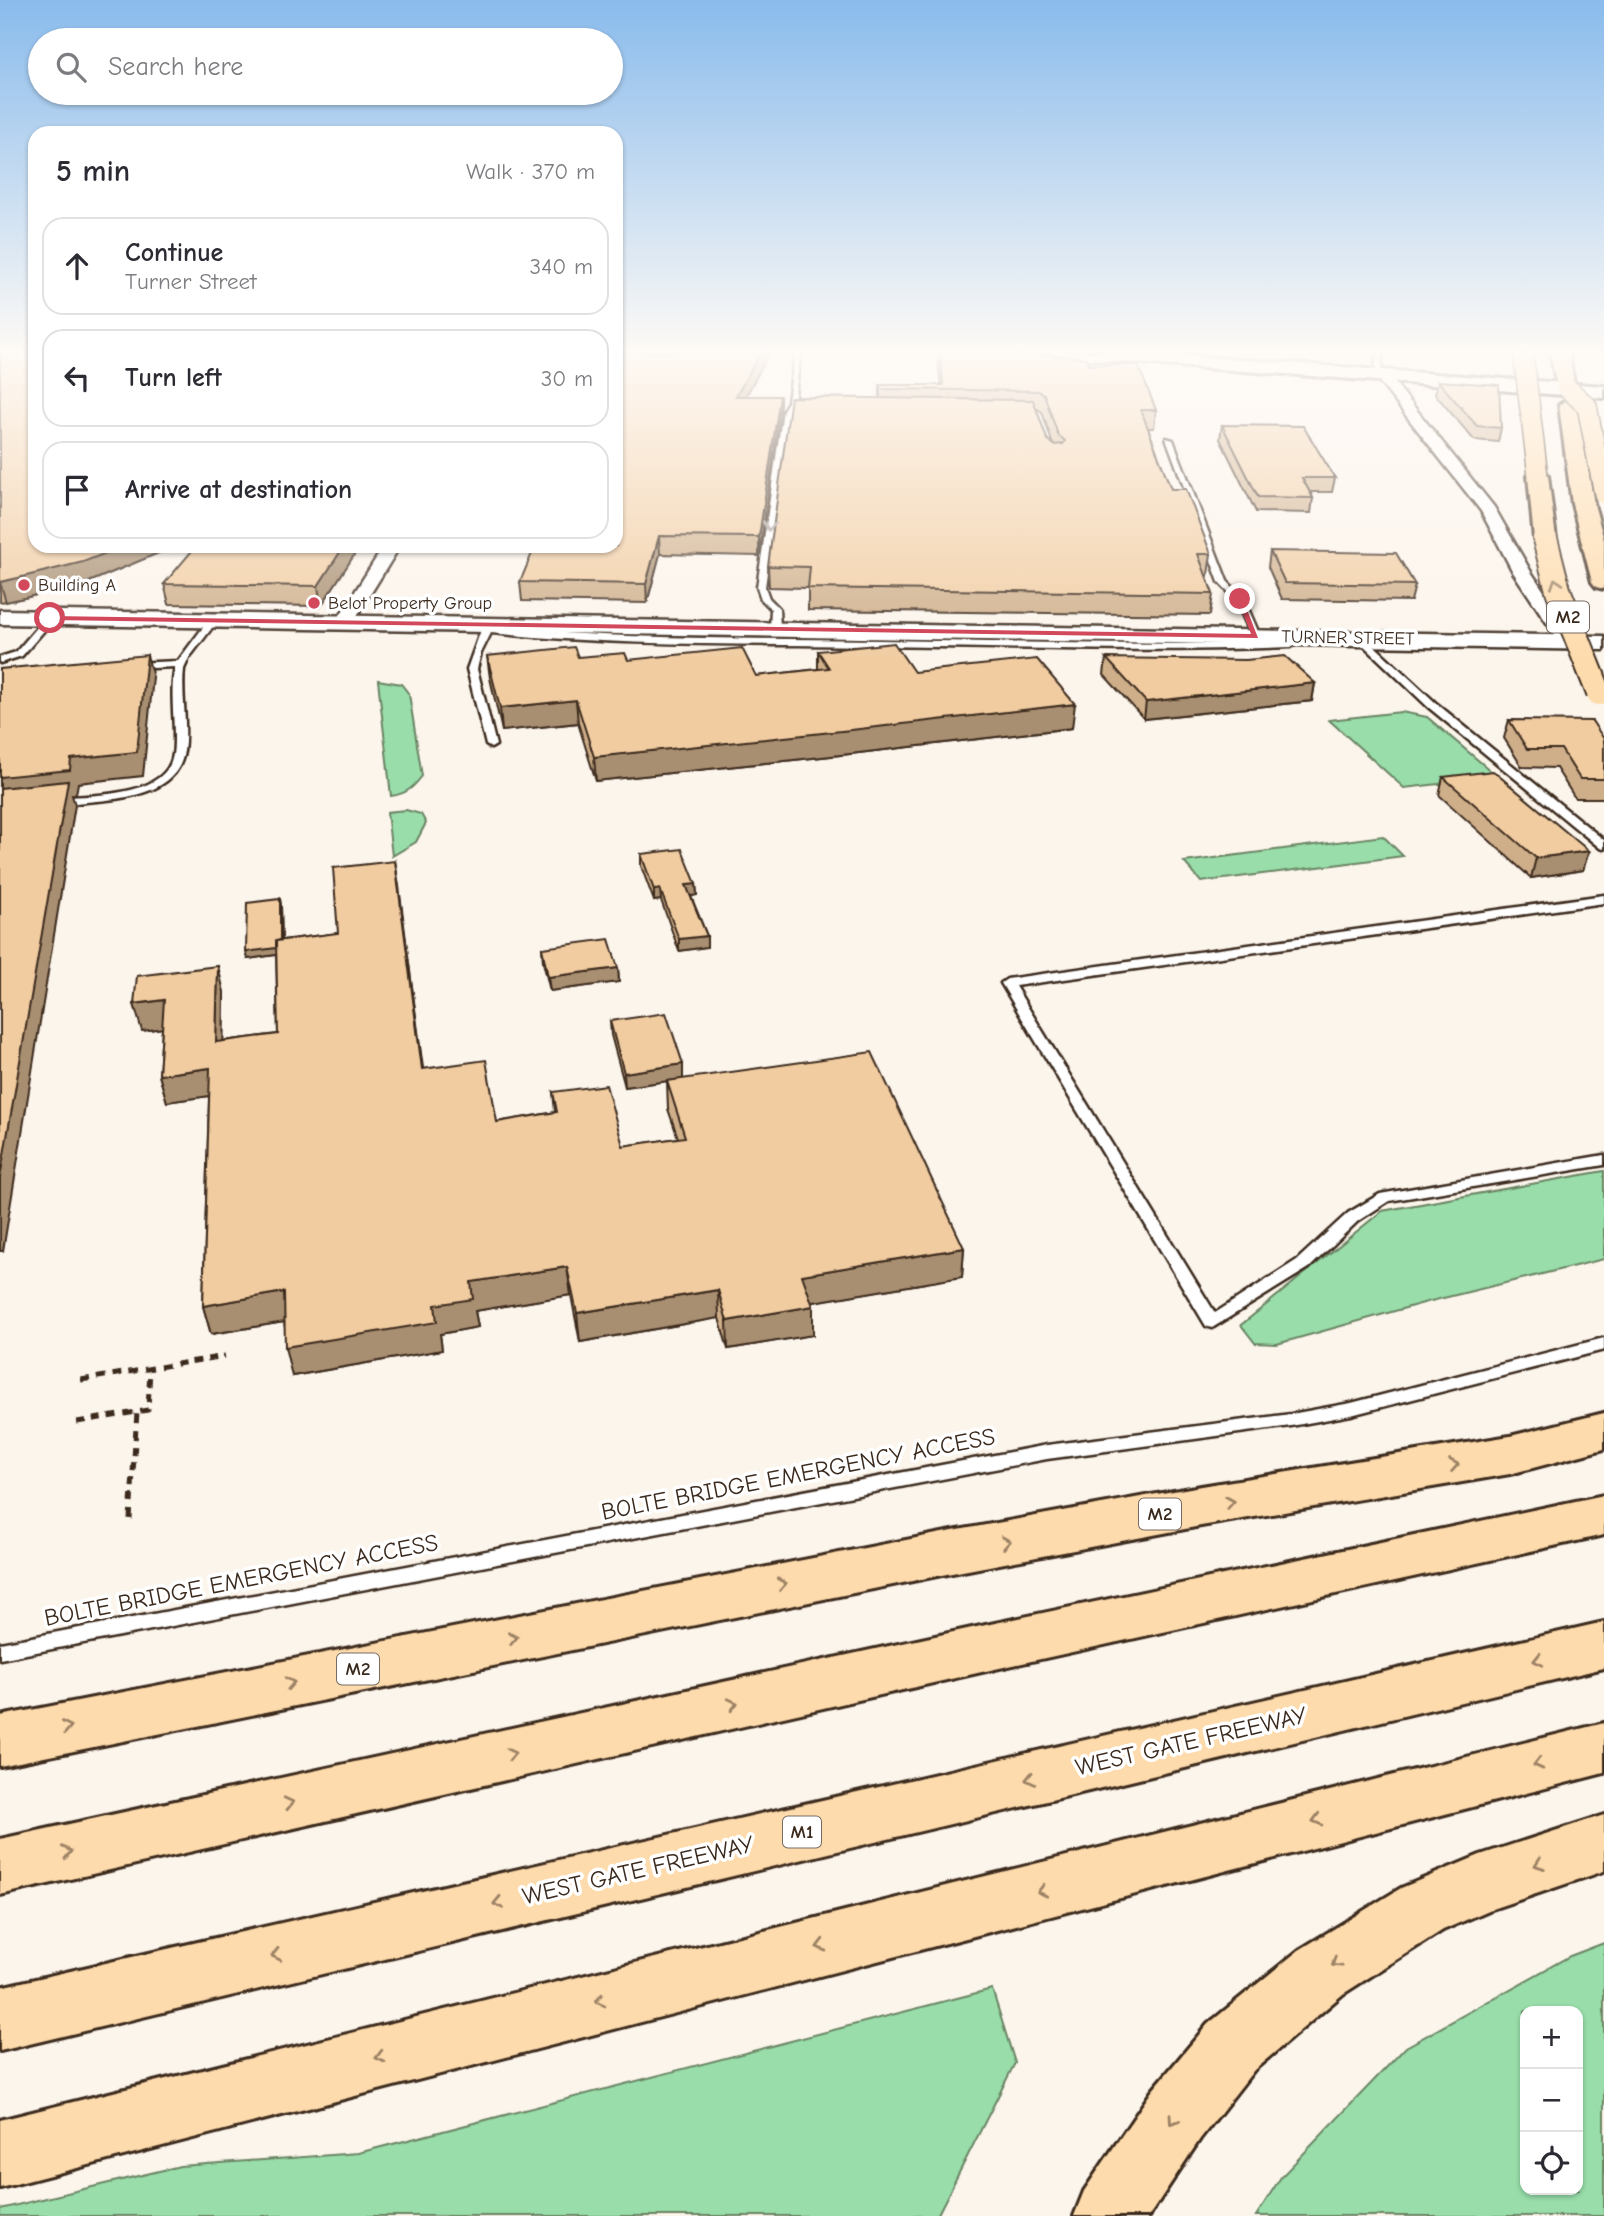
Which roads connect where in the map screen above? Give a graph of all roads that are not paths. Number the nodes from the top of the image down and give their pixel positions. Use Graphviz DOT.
graph roads {
  1 [pos="780,455"];
  2 [pos="1174,455"];
  3 [pos="1445,455"];
  4 [pos="1535,455"];
  5 [pos="1576,455"];
  6 [pos="1597,455"];
  7 [pos="1604,494"];
  8 [pos="388,553"];
  9 [pos="1604,582"];
  10 [pos="0,617"];
  11 [pos="50,618"];
  12 [pos="213,620"];
  13 [pos="344,622"];
  14 [pos="432,624"];
  15 [pos="775,629"];
  16 [pos="488,630"];
  17 [pos="1255,636"];
  18 [pos="1361,638"];
  19 [pos="1570,643"];
  20 [pos="1604,643"];
  21 [pos="0,660"];
  22 [pos="182,664"];
  23 [pos="115,667"];
  24 [pos="1604,702"];
  25 [pos="491,745"];
  26 [pos="50,802"];
  27 [pos="1604,846"];
  28 [pos="1604,898"];
  29 [pos="1604,1160"];
  30 [pos="1604,1344"];
  31 [pos="1604,1431"];
  32 [pos="1604,1515"];
  33 [pos="1604,1645"];
  34 [pos="0,1651"];
  35 [pos="0,1741"];
  36 [pos="1604,1748"];
  37 [pos="1604,1843"];
  38 [pos="0,1867"];
  39 [pos="0,2019"];
  40 [pos="0,2154"];
  41 [pos="1110,2216"];
  1 -- 15 [label="lane, one-way"];
  2 -- 17 [label="lane"];
  3 -- 19 [label="street"];
  24 -- 4 [label="highway, M2, one-way, bridge"];
  5 -- 9 [label="highway, M2"];
  6 -- 7 [label="highway, M2, bridge"];
  8 -- 13 [label="street"];
  10 -- 11 [label="street, TURNER STREET"];
  11 -- 12 [label="street, TURNER STREET"];
  11 -- 21 [label="lane"];
  12 -- 13 [label="street, TURNER STREET"];
  12 -- 22 [label="lane"];
  13 -- 14 [label="street, TURNER STREET"];
  14 -- 15 [label="street, TURNER STREET"];
  14 -- 16 [label="lane"];
  15 -- 17 [label="street, TURNER STREET"];
  16 -- 18 [label="lane"];
  16 -- 25 [label="lane"];
  17 -- 18 [label="street, TURNER STREET"];
  18 -- 19 [label="street, TURNER STREET"];
  18 -- 27 [label="lane"];
  19 -- 20 [label="street, TURNER STREET"];
  22 -- 23 [label="lane"];
  22 -- 26 [label="lane"];
  28 -- 29 [label="lane"];
  30 -- 34 [label="lane, BOLTE BRIDGE EMERGENCY ACCESS"];
  35 -- 31 [label="highway, M2, one-way"];
  38 -- 32 [label="highway, one-way"];
  33 -- 39 [label="highway, WEST GATE FREEWAY / M1, one-way"];
  36 -- 40 [label="highway, one-way"];
  37 -- 41 [label="highway, one-way"];
}
